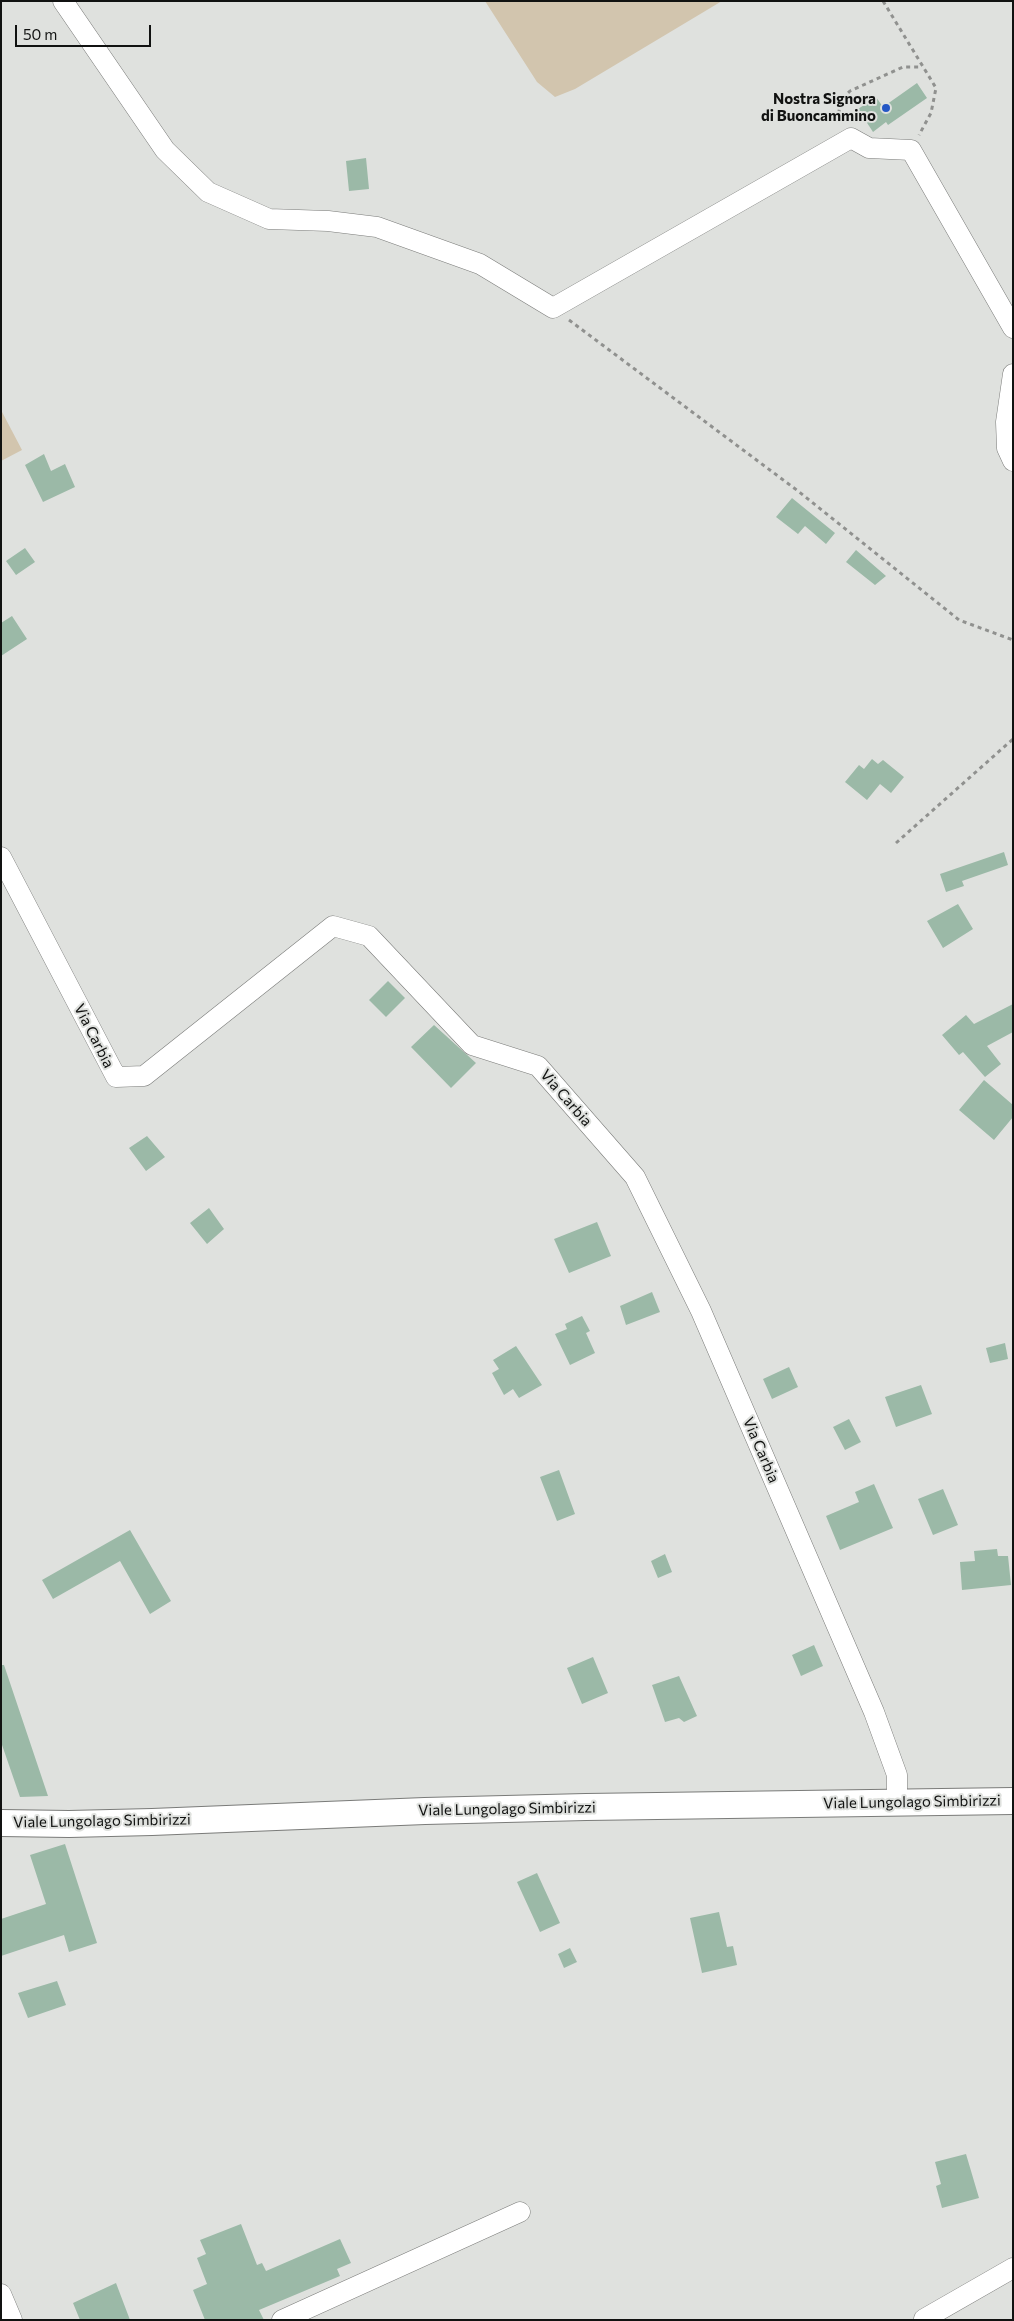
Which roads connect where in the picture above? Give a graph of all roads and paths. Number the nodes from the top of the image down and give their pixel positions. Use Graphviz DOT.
graph roads {
  1 [pos="63,1"];
  2 [pos="883,1"];
  3 [pos="922,67"];
  4 [pos="852,138"];
  5 [pos="911,150"];
  6 [pos="553,308"];
  7 [pos="1013,328"];
  8 [pos="1013,374"];
  9 [pos="1013,461"];
  10 [pos="1013,640"];
  11 [pos="1013,739"];
  12 [pos="896,843"];
  13 [pos="1,857"];
  14 [pos="1013,1801"];
  15 [pos="897,1804"];
  16 [pos="1,1823"];
  17 [pos="520,2212"];
  18 [pos="1013,2268"];
  19 [pos="1,2294"];
  20 [pos="924,2319"];
  21 [pos="12,2320"];
  22 [pos="282,2320"];
  1 -- 6 [label="street"];
  2 -- 3 [label="path"];
  3 -- 4 [label="path"];
  3 -- 5 [label="path"];
  4 -- 5 [label="street"];
  4 -- 6 [label="street"];
  5 -- 7 [label="street"];
  6 -- 10 [label="path"];
  8 -- 9 [label="street"];
  11 -- 12 [label="path"];
  13 -- 15 [label="street, Via Carbia"];
  14 -- 15 [label="main road, Viale Lungolago Simbirizzi"];
  15 -- 16 [label="main road, Viale Lungolago Simbirizzi"];
  17 -- 22 [label="street"];
  18 -- 20 [label="street"];
  19 -- 21 [label="street"];
}
